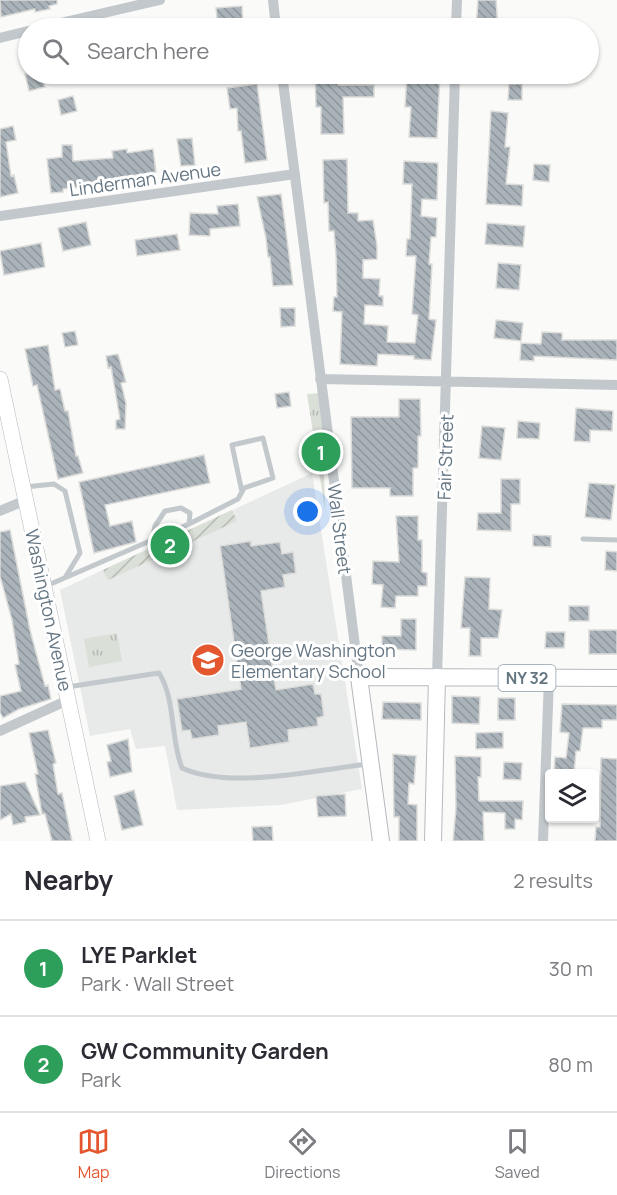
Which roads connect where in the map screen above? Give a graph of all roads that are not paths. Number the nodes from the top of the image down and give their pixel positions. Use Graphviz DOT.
graph roads {
  1 [pos="160,0"];
  2 [pos="273,0"];
  3 [pos="457,0"];
  4 [pos="82,18"];
  5 [pos="275,18"];
  6 [pos="456,18"];
  7 [pos="18,34"];
  8 [pos="0,38"];
  9 [pos="283,84"];
  10 [pos="455,84"];
  11 [pos="295,174"];
  12 [pos="0,216"];
  13 [pos="0,379"];
  14 [pos="320,379"];
  15 [pos="447,383"];
  16 [pos="617,385"];
  17 [pos="242,492"];
  18 [pos="25,494"];
  19 [pos="0,511"];
  20 [pos="189,524"];
  21 [pos="583,539"];
  22 [pos="617,540"];
  23 [pos="152,541"];
  24 [pos="65,578"];
  25 [pos="44,587"];
  26 [pos="359,677"];
  27 [pos="437,677"];
  28 [pos="549,678"];
  29 [pos="617,678"];
  30 [pos="66,694"];
  31 [pos="0,731"];
  32 [pos="370,764"];
  33 [pos="98,841"];
  34 [pos="381,841"];
  35 [pos="433,841"];
  36 [pos="543,841"];
  1 -- 4 [label="street"];
  2 -- 5 [label="street"];
  3 -- 6 [label="street"];
  7 -- 8 [label="street"];
  9 -- 11 [label="street, Wall Street"];
  10 -- 15 [label="street, Fair Street"];
  11 -- 12 [label="street, Linderman Avenue"];
  11 -- 14 [label="street, Wall Street"];
  13 -- 18 [label="main road, Washington Avenue"];
  14 -- 15 [label="street"];
  14 -- 26 [label="street, Wall Street"];
  15 -- 16 [label="street"];
  15 -- 27 [label="street, Fair Street"];
  17 -- 17 [label="lane"];
  17 -- 20 [label="lane"];
  18 -- 19 [label="street"];
  18 -- 24 [label="lane"];
  18 -- 25 [label="main road, Washington Avenue"];
  20 -- 23 [label="lane"];
  20 -- 23 [label="lane"];
  21 -- 22 [label="lane"];
  23 -- 24 [label="lane"];
  24 -- 25 [label="lane"];
  25 -- 30 [label="main road, Washington Avenue"];
  26 -- 27 [label="main road, NY 32"];
  26 -- 32 [label="main road, Wall Street"];
  27 -- 28 [label="main road, NY 32"];
  27 -- 35 [label="main road, Fair Street"];
  28 -- 29 [label="main road, NY 32"];
  28 -- 36 [label="street"];
  30 -- 31 [label="street"];
  30 -- 32 [label="lane"];
  30 -- 33 [label="main road, Washington Avenue"];
  32 -- 34 [label="main road, Wall Street"];
}
